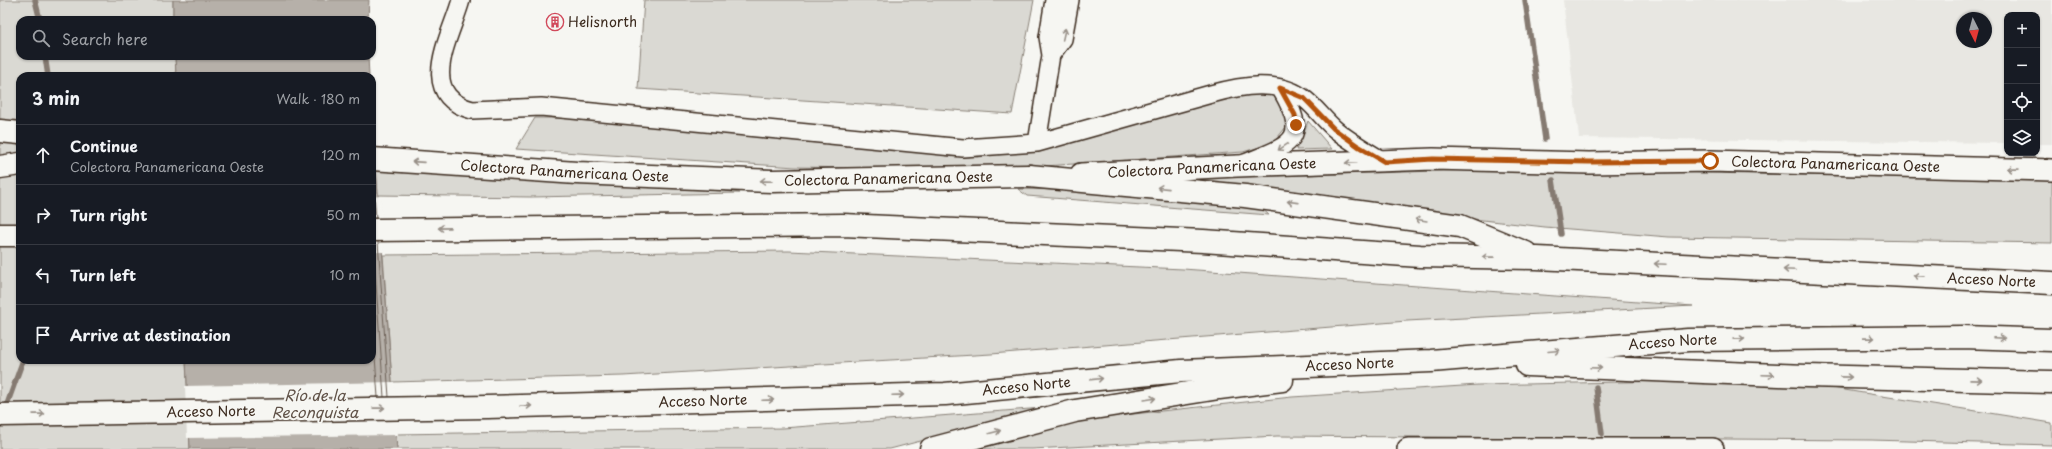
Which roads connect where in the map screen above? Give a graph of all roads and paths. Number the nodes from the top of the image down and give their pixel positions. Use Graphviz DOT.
graph roads {
  1 [pos="461,0"];
  2 [pos="1054,0"];
  3 [pos="1070,0"];
  4 [pos="1051,55"];
  5 [pos="1280,88"];
  6 [pos="0,131"];
  7 [pos="16,133"];
  8 [pos="1037,143"];
  9 [pos="376,159"];
  10 [pos="1385,162"];
  11 [pos="16,165"];
  12 [pos="1237,166"];
  13 [pos="0,167"];
  14 [pos="2052,170"];
  15 [pos="1029,176"];
  16 [pos="376,230"];
  17 [pos="0,235"];
  18 [pos="16,235"];
  19 [pos="1537,258"];
  20 [pos="2049,282"];
  21 [pos="2052,340"];
  22 [pos="1431,361"];
  23 [pos="2052,382"];
  24 [pos="0,415"];
  25 [pos="931,449"];
  26 [pos="1408,449"];
  27 [pos="1713,449"];
  1 -- 8 [label="street"];
  2 -- 4 [label="street"];
  4 -- 3 [label="street, one-way"];
  4 -- 8 [label="street"];
  5 -- 8 [label="street"];
  5 -- 10 [label="street"];
  5 -- 12 [label="street, one-way"];
  6 -- 7 [label="main road"];
  15 -- 9 [label="main road, Colectora Panamericana Oeste, one-way"];
  10 -- 12 [label="street, Colectora Panamericana Oeste, one-way"];
  14 -- 10 [label="street, Colectora Panamericana Oeste, one-way"];
  11 -- 13 [label="main road"];
  12 -- 15 [label="street, Colectora Panamericana Oeste"];
  19 -- 15 [label="main road, one-way"];
  19 -- 16 [label="main road, Acceso Norte, one-way"];
  17 -- 18 [label="main road"];
  20 -- 19 [label="main road, Acceso Norte, one-way"];
  22 -- 21 [label="main road, Acceso Norte, one-way"];
  22 -- 23 [label="main road, one-way"];
  24 -- 22 [label="main road, Acceso Norte, one-way"];
  25 -- 22 [label="main road, one-way"];
  26 -- 27 [label="street"];
}
